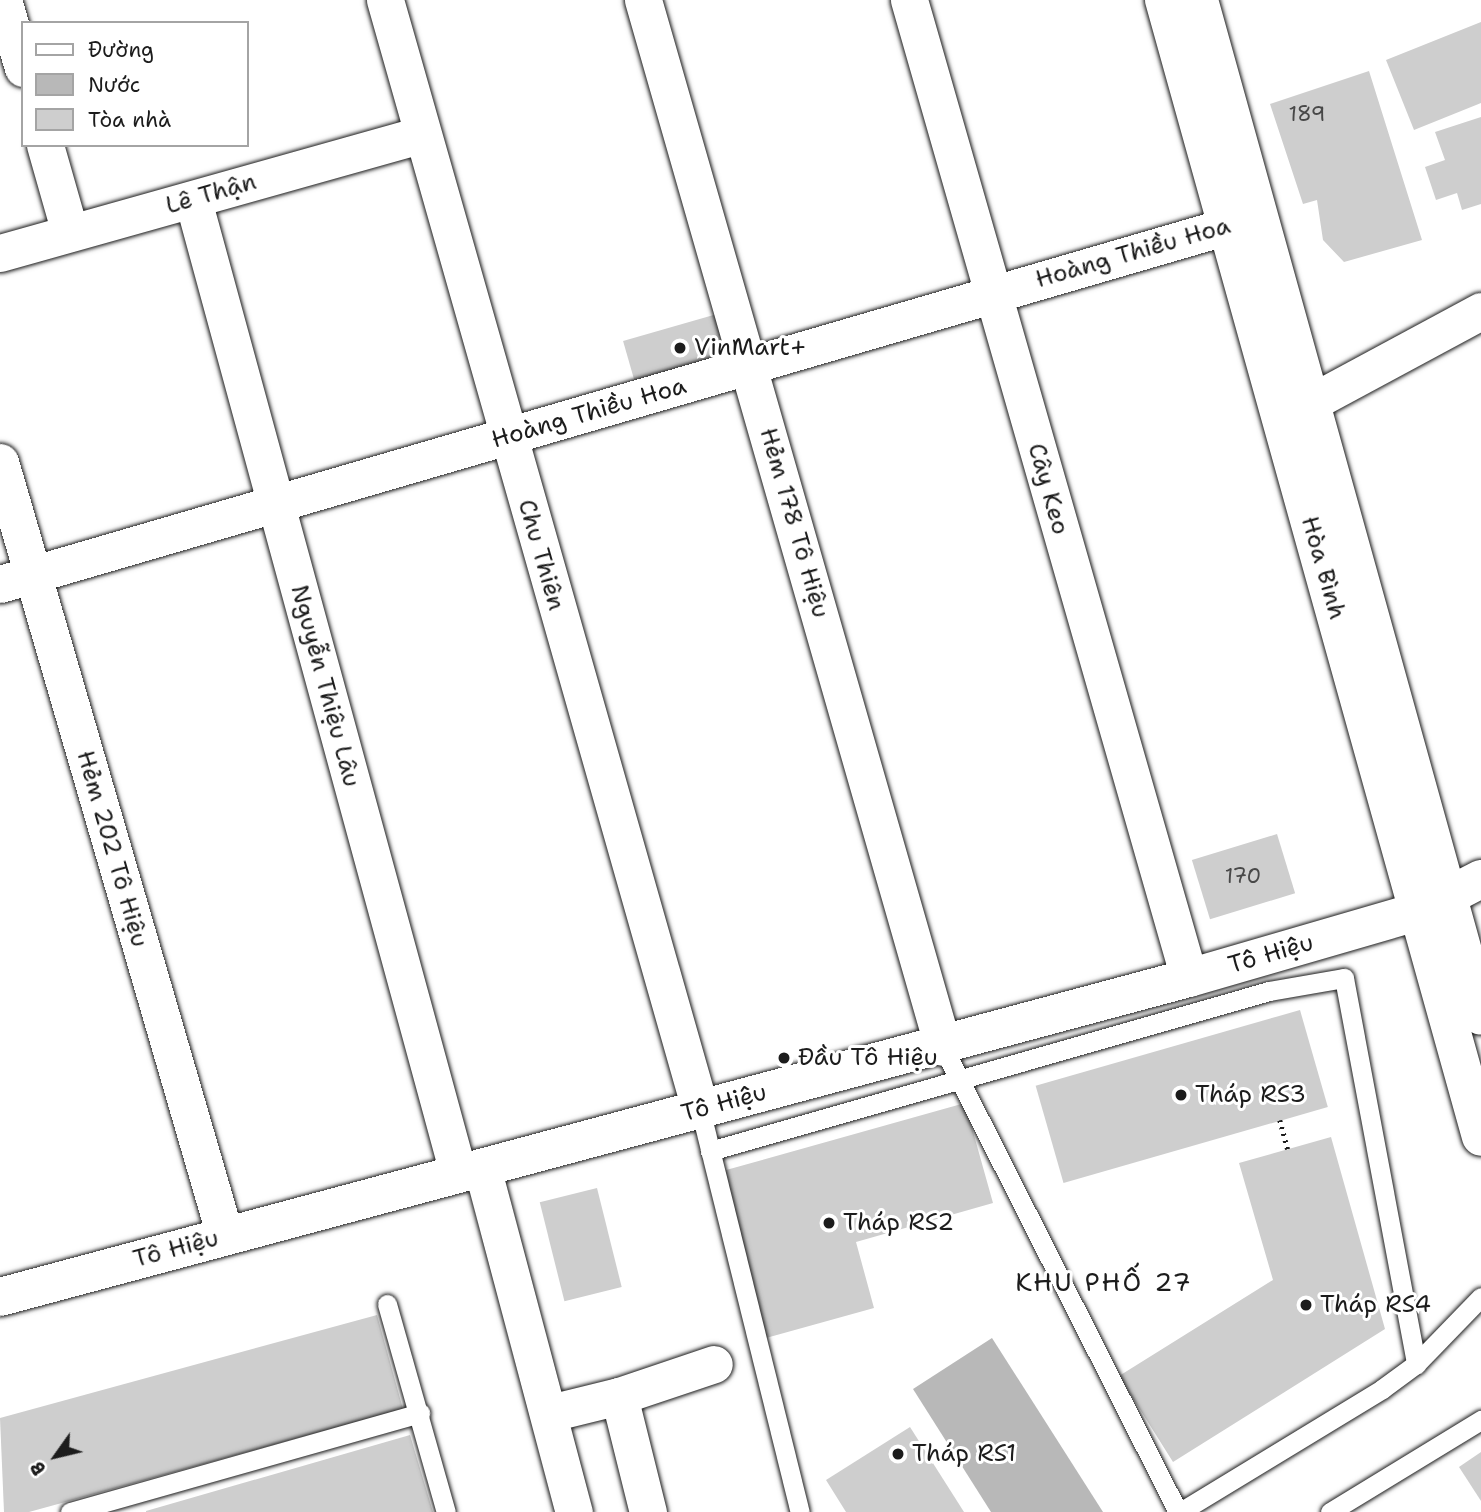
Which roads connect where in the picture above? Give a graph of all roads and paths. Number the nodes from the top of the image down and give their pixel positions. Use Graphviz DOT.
graph roads {
  1 [pos="3,0"];
  2 [pos="385,0"];
  3 [pos="643,0"];
  4 [pos="909,0"];
  5 [pos="1164,0"];
  6 [pos="1199,0"];
  7 [pos="21,61"];
  8 [pos="422,134"];
  9 [pos="46,147"];
  10 [pos="193,200"];
  11 [pos="1243,221"];
  12 [pos="70,233"];
  13 [pos="0,253"];
  14 [pos="993,295"];
  15 [pos="1481,311"];
  16 [pos="750,368"];
  17 [pos="1310,403"];
  18 [pos="506,436"];
  19 [pos="0,462"];
  20 [pos="276,504"];
  21 [pos="16,579"];
  22 [pos="1481,879"];
  23 [pos="1433,906"];
  24 [pos="1188,978"];
  25 [pos="1481,1016"];
  26 [pos="943,1047"];
  27 [pos="959,1083"];
  28 [pos="700,1109"];
  29 [pos="1280,1120"];
  30 [pos="1481,1137"];
  31 [pos="1288,1149"];
  32 [pos="710,1151"];
  33 [pos="470,1170"];
  34 [pos="225,1236"];
  35 [pos="0,1297"];
  36 [pos="1481,1297"];
  37 [pos="387,1304"];
  38 [pos="714,1364"];
  39 [pos="1416,1364"];
  40 [pos="619,1396"];
  41 [pos="420,1413"];
  42 [pos="551,1413"];
  43 [pos="1481,1420"];
  44 [pos="71,1512"];
  45 [pos="446,1512"];
  46 [pos="574,1512"];
  47 [pos="648,1512"];
  48 [pos="800,1512"];
  49 [pos="1179,1512"];
  50 [pos="1330,1512"];
  1 -- 7 [label="street"];
  2 -- 8 [label="street, Chu Thiên"];
  3 -- 16 [label="street, Hẻm 178 Tô Hiệu"];
  4 -- 14 [label="street, Cây Keo"];
  5 -- 11 [label="main road, Hòa Bình"];
  6 -- 11 [label="main road, Hòa Bình"];
  8 -- 10 [label="street, Lê Thận"];
  8 -- 18 [label="street, Chu Thiên"];
  9 -- 12 [label="street"];
  10 -- 12 [label="street, Lê Thận"];
  10 -- 20 [label="street, Nguyễn Thiệu Lâu"];
  11 -- 14 [label="street, Hoàng Thiều Hoa"];
  11 -- 17 [label="main road, Hòa Bình"];
  11 -- 23 [label="main road, Hòa Bình"];
  12 -- 13 [label="street, Lê Thận"];
  14 -- 16 [label="street, Hoàng Thiều Hoa"];
  14 -- 24 [label="street, Cây Keo"];
  15 -- 17 [label="street"];
  16 -- 18 [label="street, Hoàng Thiều Hoa"];
  16 -- 26 [label="street, Hẻm 178 Tô Hiệu"];
  17 -- 23 [label="main road, Hòa Bình"];
  18 -- 20 [label="street, Hoàng Thiều Hoa"];
  18 -- 28 [label="street, Chu Thiên"];
  19 -- 21 [label="street, Hẻm 202 Tô Hiệu"];
  20 -- 21 [label="street, Hoàng Thiều Hoa"];
  20 -- 33 [label="street, Nguyễn Thiệu Lâu"];
  21 -- 34 [label="street, Hẻm 202 Tô Hiệu"];
  22 -- 23 [label="main road, Tô Hiệu"];
  23 -- 24 [label="main road, Tô Hiệu"];
  23 -- 25 [label="main road, Hòa Bình"];
  23 -- 30 [label="main road, Hòa Bình"];
  24 -- 26 [label="main road, Tô Hiệu"];
  26 -- 27 [label="lane"];
  26 -- 28 [label="main road, Tô Hiệu"];
  27 -- 32 [label="lane"];
  27 -- 39 [label="lane"];
  27 -- 49 [label="lane"];
  28 -- 32 [label="lane"];
  28 -- 33 [label="main road, Tô Hiệu"];
  29 -- 31 [label="path"];
  32 -- 48 [label="lane"];
  33 -- 34 [label="main road, Tô Hiệu"];
  33 -- 42 [label="street, Nguyễn Thiệu Lâu"];
  34 -- 35 [label="main road, Tô Hiệu"];
  36 -- 39 [label="lane"];
  37 -- 41 [label="lane"];
  38 -- 40 [label="street"];
  39 -- 49 [label="lane"];
  40 -- 42 [label="street"];
  40 -- 47 [label="street"];
  41 -- 44 [label="lane"];
  41 -- 45 [label="lane"];
  42 -- 46 [label="street, Nguyễn Thiệu Lâu"];
  43 -- 50 [label="lane"];
}
